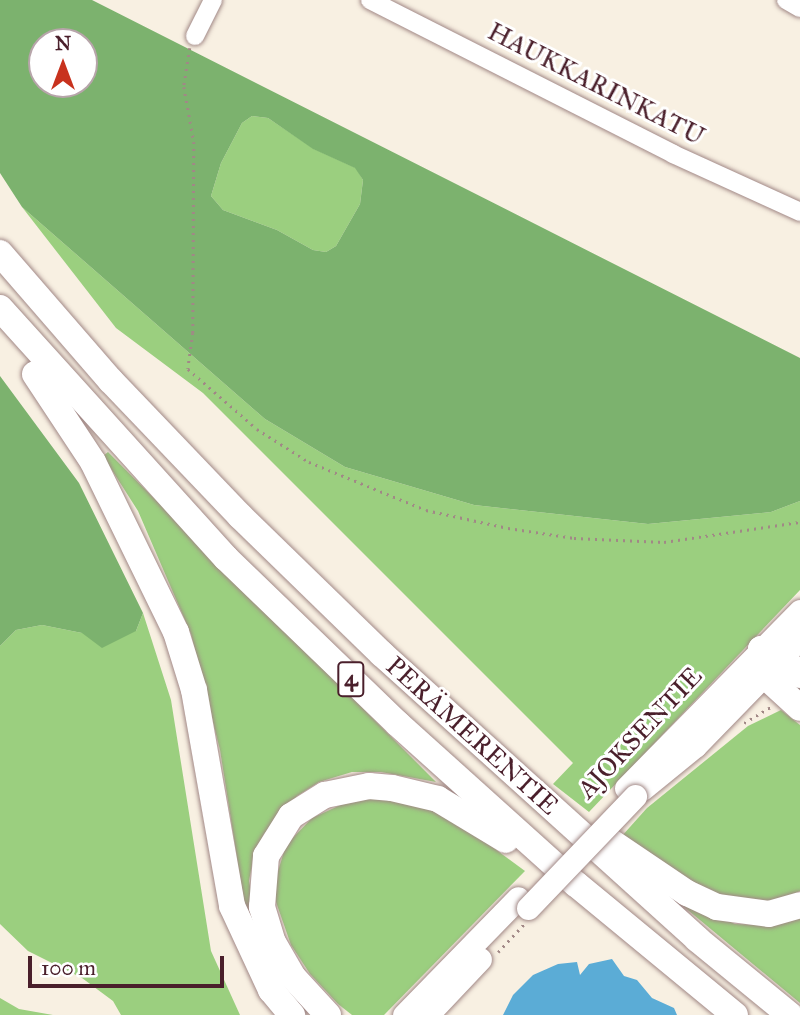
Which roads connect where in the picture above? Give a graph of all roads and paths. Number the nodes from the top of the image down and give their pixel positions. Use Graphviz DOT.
graph roads {
  1 [pos="214,0"];
  2 [pos="370,0"];
  3 [pos="786,0"];
  4 [pos="800,8"];
  5 [pos="195,36"];
  6 [pos="800,212"];
  7 [pos="0,253"];
  8 [pos="0,308"];
  9 [pos="0,328"];
  10 [pos="800,522"];
  11 [pos="800,611"];
  12 [pos="800,638"];
  13 [pos="777,664"];
  14 [pos="800,708"];
  15 [pos="519,778"];
  16 [pos="576,884"];
  17 [pos="523,903"];
  18 [pos="800,905"];
  19 [pos="292,1015"];
  20 [pos="328,1015"];
  21 [pos="404,1015"];
  22 [pos="427,1015"];
  23 [pos="735,1015"];
  24 [pos="790,1015"];
  1 -- 5 [label="street"];
  2 -- 6 [label="street, HAUKKARINKATU"];
  3 -- 4 [label="street"];
  5 -- 10 [label="path"];
  7 -- 15 [label="highway, PERÄMERENTIE / 4"];
  8 -- 16 [label="highway, PERÄMERENTIE / 4"];
  9 -- 19 [label="highway"];
  11 -- 13 [label="main road, AJOKSENTIE"];
  12 -- 13 [label="main road, AJOKSENTIE"];
  13 -- 14 [label="highway"];
  13 -- 17 [label="main road, AJOKSENTIE"];
  15 -- 18 [label="highway"];
  15 -- 24 [label="highway, PERÄMERENTIE / 4"];
  16 -- 20 [label="highway"];
  16 -- 23 [label="highway, PERÄMERENTIE / 4"];
  17 -- 21 [label="main road, AJOKSENTIE"];
  17 -- 22 [label="main road, AJOKSENTIE"];
}
